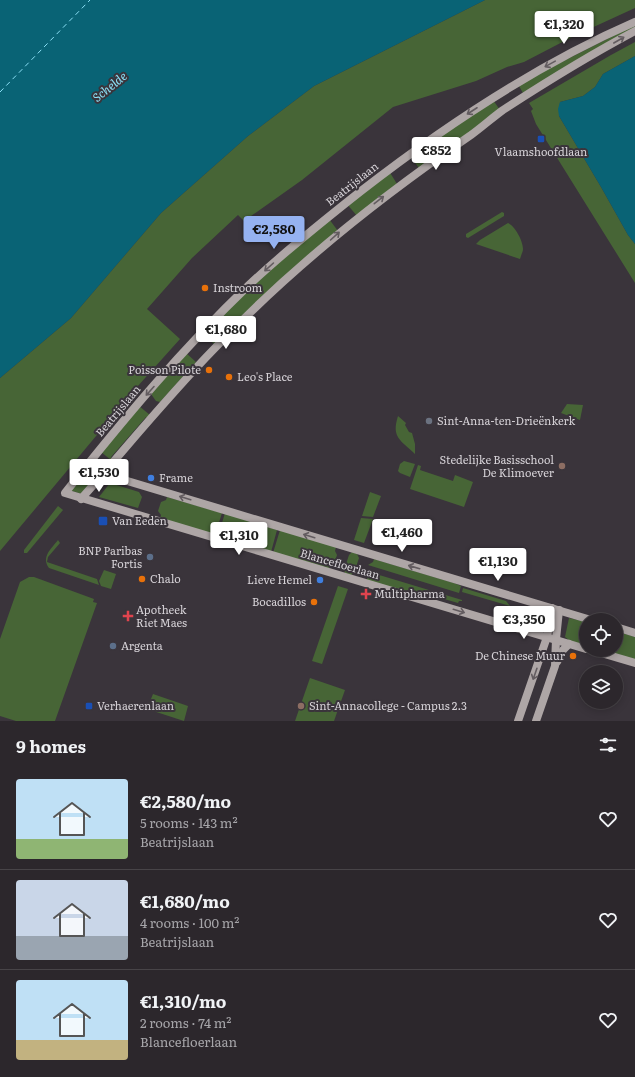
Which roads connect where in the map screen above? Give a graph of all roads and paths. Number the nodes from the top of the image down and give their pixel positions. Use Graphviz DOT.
graph roads {
  1 [pos="635,22"];
  2 [pos="635,31"];
  3 [pos="84,468"];
  4 [pos="103,474"];
  5 [pos="65,493"];
  6 [pos="81,499"];
  7 [pos="555,609"];
  8 [pos="579,616"];
  9 [pos="623,630"];
  10 [pos="635,633"];
  11 [pos="552,638"];
  12 [pos="569,644"];
  13 [pos="579,647"];
  14 [pos="615,657"];
  15 [pos="635,663"];
  16 [pos="555,666"];
  17 [pos="518,721"];
  18 [pos="536,721"];
  1 -- 3 [label="street, Beatrijslaan, one-way"];
  4 -- 2 [label="street, one-way"];
  3 -- 4 [label="street, Blancefloerlaan"];
  3 -- 5 [label="street, Beatrijslaan"];
  4 -- 6 [label="street"];
  7 -- 4 [label="street, Blancefloerlaan, one-way"];
  5 -- 6 [label="street, Blancefloerlaan"];
  6 -- 11 [label="street, Blancefloerlaan, one-way"];
  7 -- 8 [label="street, Blancefloerlaan"];
  7 -- 11 [label="street"];
  9 -- 10 [label="street"];
  11 -- 12 [label="street, Blancefloerlaan"];
  11 -- 16 [label="street"];
  11 -- 17 [label="street, one-way"];
  12 -- 13 [label="street, Blancefloerlaan"];
  12 -- 16 [label="street"];
  14 -- 15 [label="street"];
  16 -- 18 [label="street"];
}
